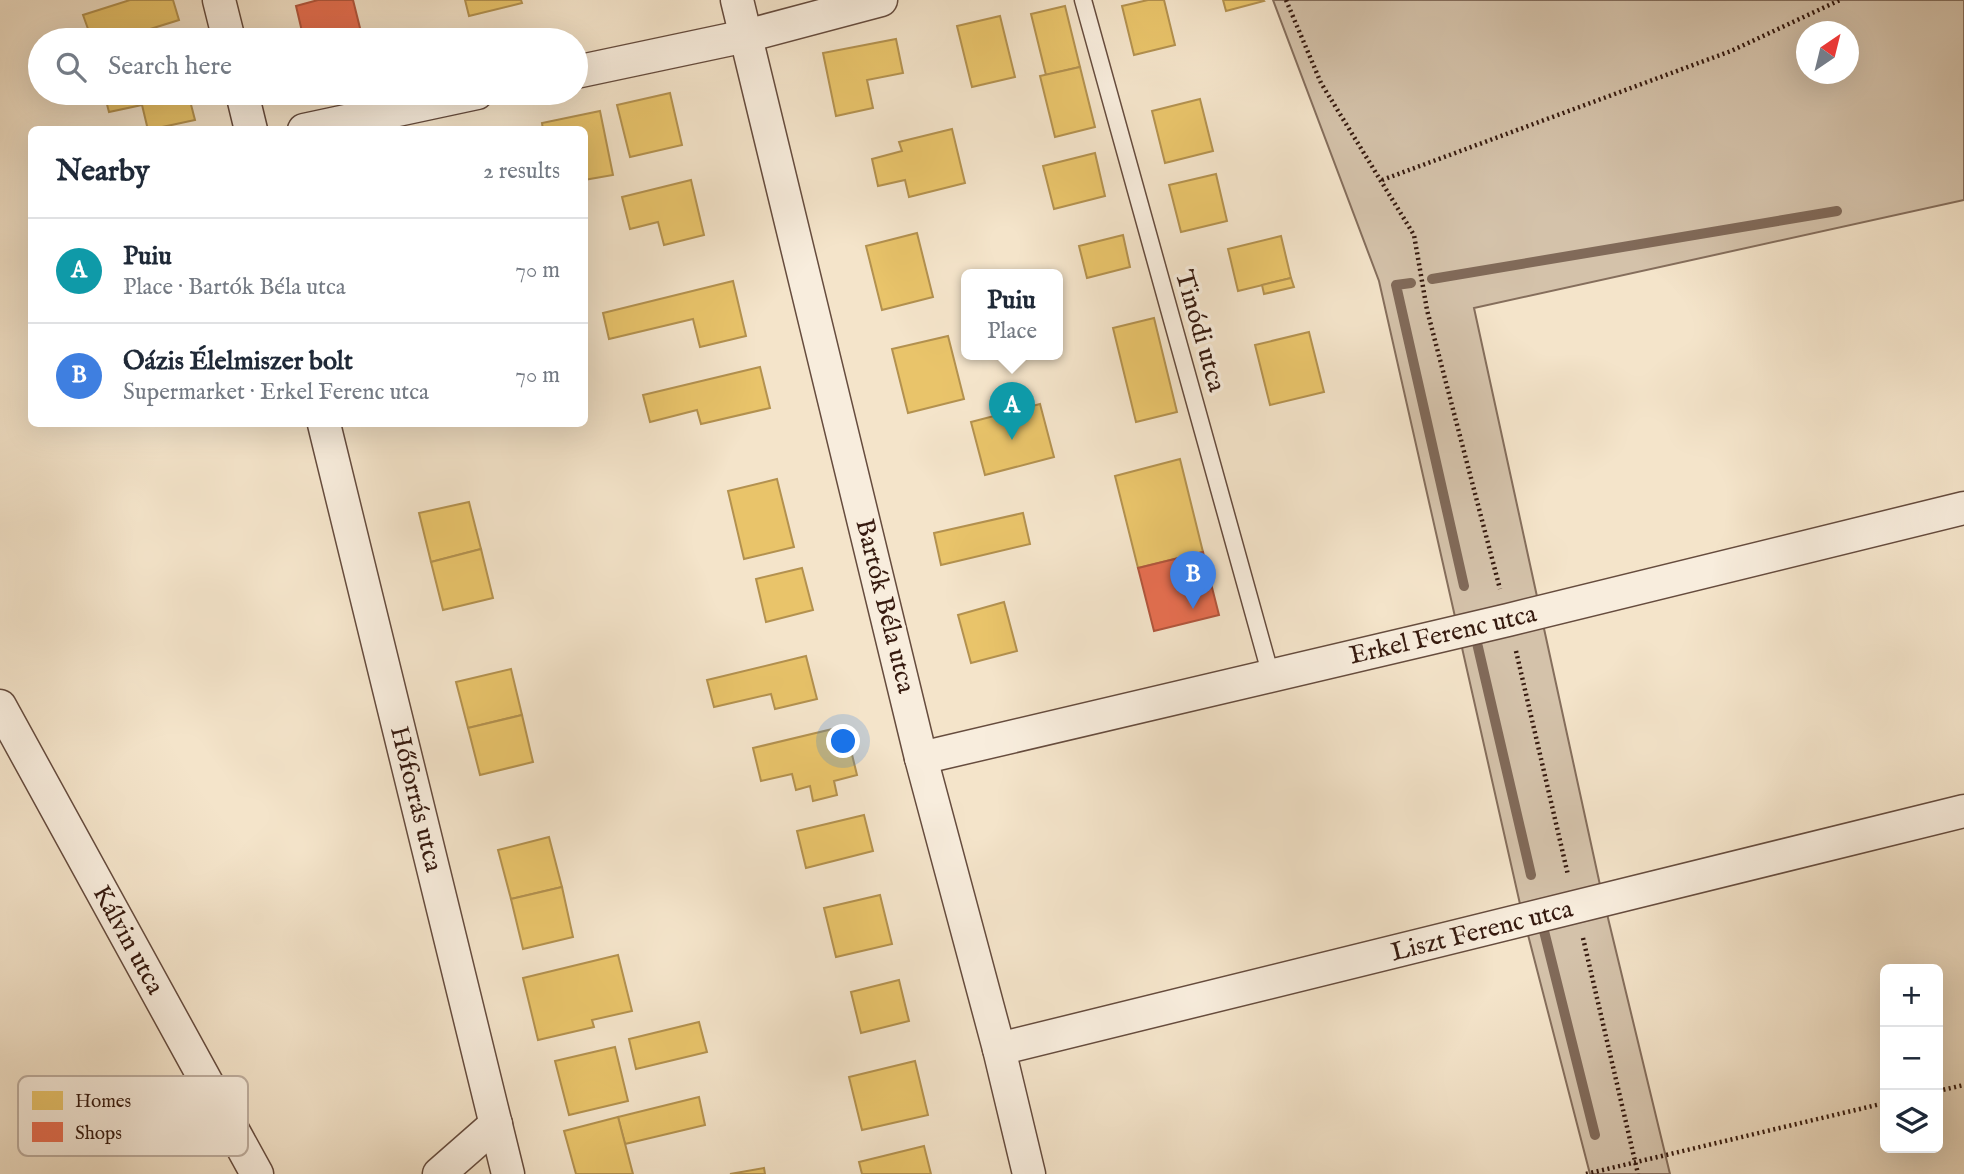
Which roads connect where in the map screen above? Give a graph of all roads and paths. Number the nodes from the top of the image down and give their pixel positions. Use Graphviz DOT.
graph roads {
  1 [pos="219,0"];
  2 [pos="737,0"];
  3 [pos="881,0"];
  4 [pos="1083,0"];
  5 [pos="1286,0"];
  6 [pos="1840,0"];
  7 [pos="226,28"];
  8 [pos="747,36"];
  9 [pos="588,69"];
  10 [pos="245,105"];
  11 [pos="421,105"];
  12 [pos="250,126"];
  13 [pos="323,126"];
  14 [pos="1382,180"];
  15 [pos="325,427"];
  16 [pos="1964,509"];
  17 [pos="1508,620"];
  18 [pos="1271,676"];
  19 [pos="0,706"];
  20 [pos="921,758"];
  21 [pos="1964,811"];
  22 [pos="999,1049"];
  23 [pos="203,1076"];
  24 [pos="1964,1085"];
  25 [pos="1942,1090"];
  26 [pos="1880,1104"];
  27 [pos="496,1124"];
  28 [pos="247,1156"];
  29 [pos="257,1174"];
  30 [pos="439,1174"];
  31 [pos="508,1174"];
  32 [pos="1029,1174"];
  33 [pos="1586,1174"];
  1 -- 7 [label="street"];
  2 -- 8 [label="street, Bartók Béla utca"];
  3 -- 8 [label="street"];
  4 -- 18 [label="lane, Tinódi utca"];
  5 -- 14 [label="path"];
  6 -- 14 [label="path"];
  8 -- 9 [label="street"];
  8 -- 20 [label="street, Bartók Béla utca"];
  10 -- 12 [label="street"];
  11 -- 13 [label="street"];
  14 -- 17 [label="path"];
  15 -- 27 [label="street, Hőforrás utca"];
  16 -- 17 [label="street, Erkel Ferenc utca"];
  17 -- 18 [label="street, Erkel Ferenc utca"];
  18 -- 20 [label="street, Erkel Ferenc utca"];
  19 -- 23 [label="street, Kálvin utca"];
  20 -- 22 [label="street, Bartók Béla utca"];
  21 -- 22 [label="street, Liszt Ferenc utca"];
  22 -- 32 [label="street, Bartók Béla utca"];
  24 -- 25 [label="path"];
  26 -- 33 [label="path"];
  27 -- 30 [label="street"];
  27 -- 31 [label="street, Hőforrás utca"];
  28 -- 29 [label="street, Kálvin utca"];
}
